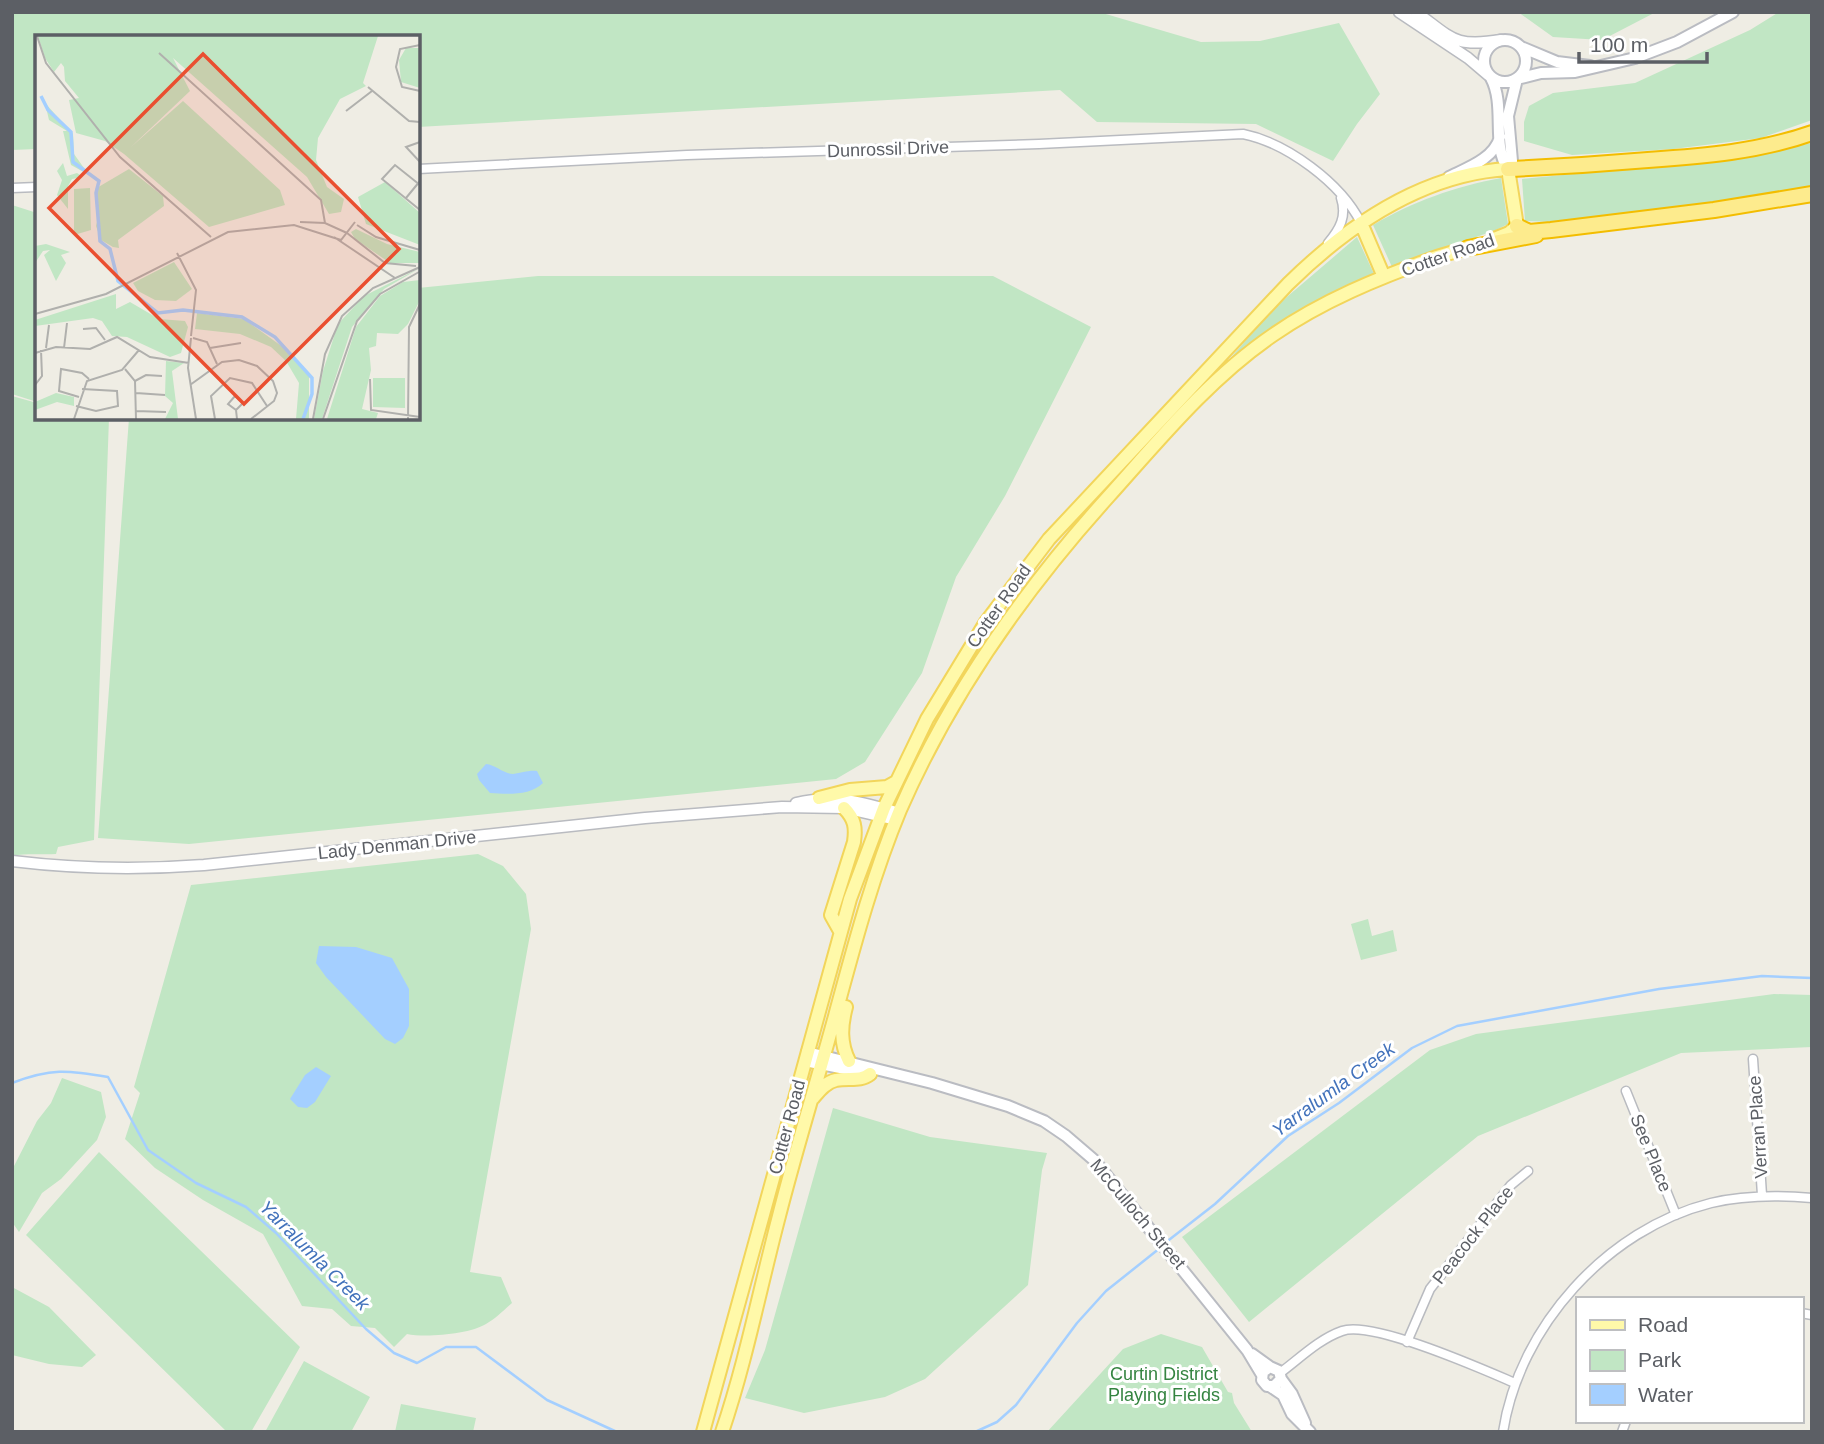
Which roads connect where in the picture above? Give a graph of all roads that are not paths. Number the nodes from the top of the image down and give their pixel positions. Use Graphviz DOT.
graph roads {
  1 [pos="1399,12"];
  2 [pos="1416,12"];
  3 [pos="1733,12"];
  4 [pos="1501,40"];
  5 [pos="1521,47"];
  6 [pos="1596,66"];
  7 [pos="1490,76"];
  8 [pos="1517,79"];
  9 [pos="1812,133"];
  10 [pos="1500,137"];
  11 [pos="420,169"];
  12 [pos="1508,169"];
  13 [pos="35,187"];
  14 [pos="12,188"];
  15 [pos="1428,188"];
  16 [pos="1339,194"];
  17 [pos="1812,194"];
  18 [pos="1362,223"];
  19 [pos="1517,226"];
  20 [pos="1551,230"];
  21 [pos="1468,248"];
  22 [pos="1314,258"];
  23 [pos="1384,277"];
  24 [pos="896,782"];
  25 [pos="818,798"];
  26 [pos="782,807"];
  27 [pos="845,808"];
  28 [pos="882,812"];
  29 [pos="898,816"];
  30 [pos="12,862"];
  31 [pos="840,931"];
  32 [pos="858,932"];
  33 [pos="806,1057"];
  34 [pos="1753,1059"];
  35 [pos="823,1060"];
  36 [pos="849,1061"];
  37 [pos="885,1072"];
  38 [pos="870,1074"];
  39 [pos="1626,1091"];
  40 [pos="811,1100"];
  41 [pos="1528,1171"];
  42 [pos="1762,1195"];
  43 [pos="1812,1198"];
  44 [pos="1676,1215"];
  45 [pos="1407,1342"];
  46 [pos="1266,1371"];
  47 [pos="1281,1376"];
  48 [pos="1515,1383"];
  49 [pos="1271,1387"];
  50 [pos="1309,1430"];
  51 [pos="703,1432"];
  52 [pos="722,1432"];
  53 [pos="1503,1432"];
  1 -- 7 [label="street"];
  2 -- 4 [label="street"];
  3 -- 6 [label="main road"];
  4 -- 5 [label="main road"];
  4 -- 7 [label="main road"];
  5 -- 6 [label="main road"];
  5 -- 8 [label="main road"];
  6 -- 8 [label="main road"];
  7 -- 8 [label="main road"];
  7 -- 10 [label="main road"];
  8 -- 12 [label="main road"];
  9 -- 12 [label="highway"];
  10 -- 12 [label="main road"];
  10 -- 15 [label="main road"];
  11 -- 16 [label="street, Dunrossil Drive"];
  12 -- 15 [label="main road, Cotter Road"];
  12 -- 19 [label="main road, Cotter Road"];
  13 -- 14 [label="street"];
  15 -- 18 [label="main road, Cotter Road"];
  16 -- 18 [label="street, Dunrossil Drive"];
  16 -- 22 [label="street"];
  17 -- 20 [label="highway"];
  18 -- 22 [label="main road, Cotter Road"];
  18 -- 23 [label="main road"];
  19 -- 20 [label="highway"];
  19 -- 21 [label="main road, Cotter Road"];
  20 -- 21 [label="highway"];
  21 -- 23 [label="main road, Cotter Road"];
  22 -- 24 [label="main road, Cotter Road"];
  23 -- 29 [label="main road, Cotter Road"];
  24 -- 25 [label="main road"];
  24 -- 28 [label="main road, Cotter Road"];
  25 -- 26 [label="street, Lady Denman Drive"];
  25 -- 28 [label="street, Lady Denman Drive"];
  26 -- 27 [label="street, Lady Denman Drive"];
  26 -- 30 [label="street, Lady Denman Drive"];
  27 -- 28 [label="street, Lady Denman Drive"];
  27 -- 31 [label="main road"];
  28 -- 29 [label="street, Lady Denman Drive"];
  28 -- 31 [label="main road, Cotter Road"];
  29 -- 32 [label="main road, Cotter Road"];
  31 -- 33 [label="main road, Cotter Road"];
  32 -- 35 [label="main road, Cotter Road"];
  32 -- 36 [label="main road"];
  33 -- 35 [label="main road, McCulloch Street"];
  33 -- 51 [label="main road, Cotter Road"];
  34 -- 42 [label="street, Verran Place"];
  35 -- 36 [label="main road, McCulloch Street"];
  35 -- 38 [label="main road, McCulloch Street"];
  35 -- 40 [label="main road, Cotter Road"];
  36 -- 37 [label="main road, McCulloch Street"];
  37 -- 38 [label="main road, McCulloch Street"];
  37 -- 46 [label="main road, McCulloch Street"];
  38 -- 40 [label="main road"];
  39 -- 44 [label="street, See Place"];
  40 -- 52 [label="main road, Cotter Road"];
  41 -- 45 [label="street, Peacock Place"];
  42 -- 43 [label="street"];
  42 -- 44 [label="street"];
  44 -- 48 [label="street"];
  45 -- 47 [label="street"];
  45 -- 48 [label="street"];
  46 -- 47 [label="main road"];
  46 -- 49 [label="main road"];
  47 -- 49 [label="main road"];
  47 -- 50 [label="main road"];
  48 -- 53 [label="street"];
  49 -- 50 [label="main road"];
}
